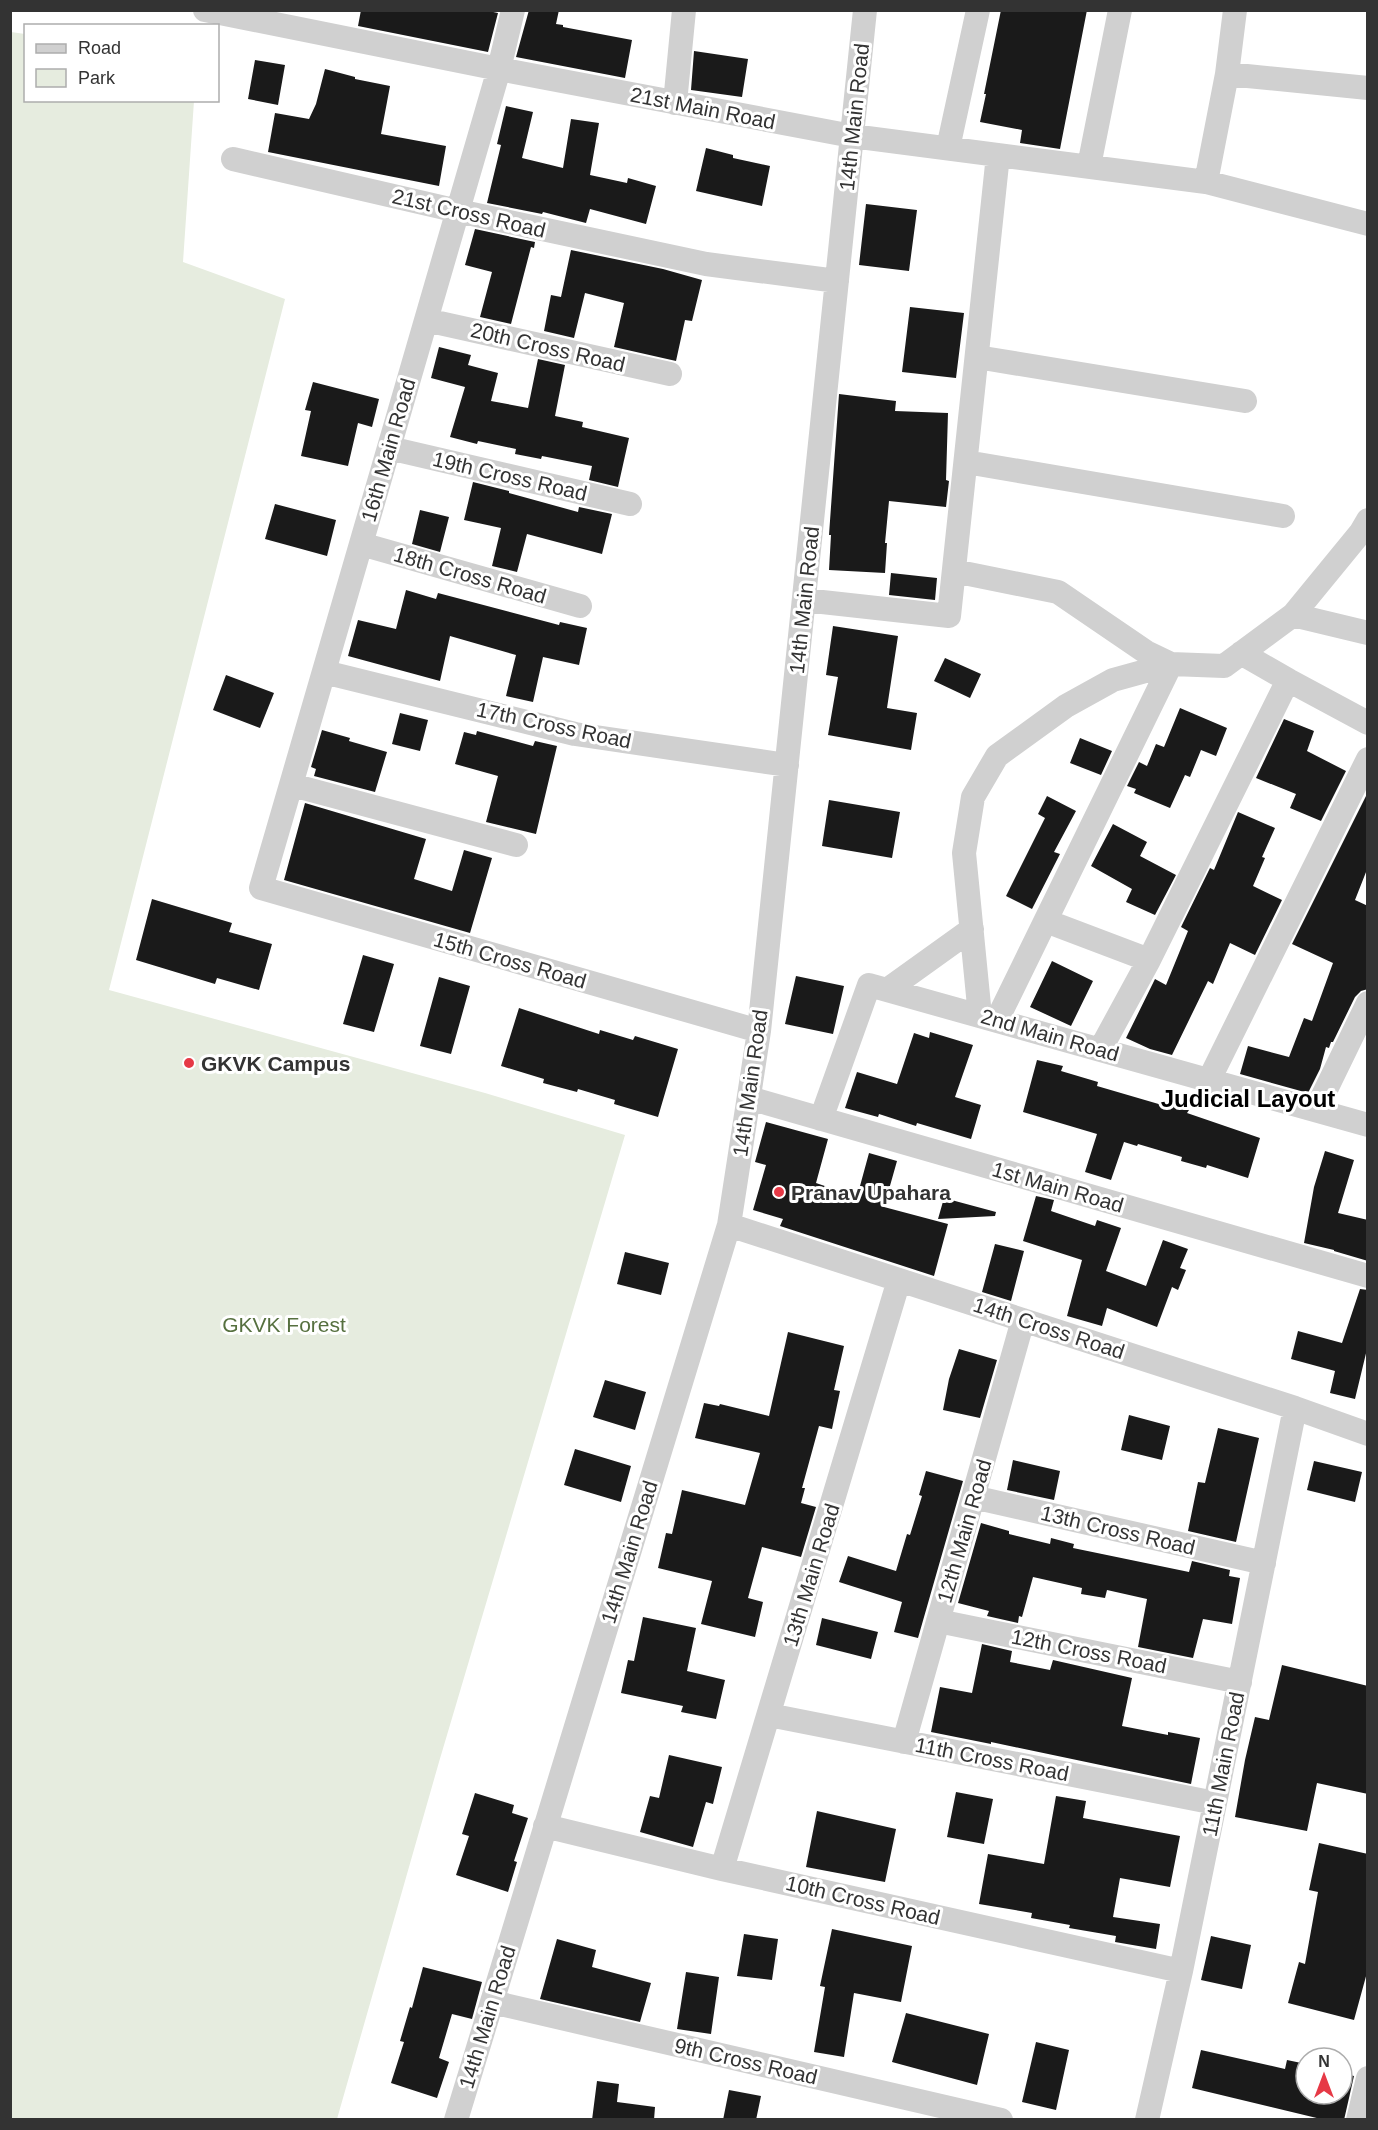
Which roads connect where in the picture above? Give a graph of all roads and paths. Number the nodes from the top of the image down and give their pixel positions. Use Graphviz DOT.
graph roads {
  1 [pos="205,10"];
  2 [pos="513,10"];
  3 [pos="684,10"];
  4 [pos="865,10"];
  5 [pos="978,10"];
  6 [pos="1120,10"];
  7 [pos="1235,10"];
  8 [pos="499,69"];
  9 [pos="1227,74"];
  10 [pos="1368,88"];
  11 [pos="675,102"];
  12 [pos="852,136"];
  13 [pos="948,148"];
  14 [pos="998,155"];
  15 [pos="233,159"];
  16 [pos="1089,166"];
  17 [pos="1206,182"];
  18 [pos="458,211"];
  19 [pos="1368,224"];
  20 [pos="837,281"];
  21 [pos="426,320"];
  22 [pos="977,357"];
  23 [pos="669,375"];
  24 [pos="1245,401"];
  25 [pos="389,448"];
  26 [pos="966,462"];
  27 [pos="630,504"];
  28 [pos="1283,516"];
  29 [pos="1368,520"];
  30 [pos="361,544"];
  31 [pos="954,571"];
  32 [pos="804,600"];
  33 [pos="580,606"];
  34 [pos="1293,615"];
  35 [pos="1368,633"];
  36 [pos="1241,653"];
  37 [pos="1171,664"];
  38 [pos="324,672"];
  39 [pos="1288,680"];
  40 [pos="1368,723"];
  41 [pos="1368,759"];
  42 [pos="787,765"];
  43 [pos="292,785"];
  44 [pos="516,845"];
  45 [pos="261,888"];
  46 [pos="1046,921"];
  47 [pos="972,929"];
  48 [pos="1149,960"];
  49 [pos="887,990"];
  50 [pos="1368,1003"];
  51 [pos="988,1018"];
  52 [pos="759,1031"];
  53 [pos="1100,1050"];
  54 [pos="1209,1080"];
  55 [pos="749,1098"];
  56 [pos="1316,1110"];
  57 [pos="821,1119"];
  58 [pos="1368,1125"];
  59 [pos="729,1225"];
  60 [pos="1368,1276"];
  61 [pos="899,1280"];
  62 [pos="1023,1320"];
  63 [pos="1295,1408"];
  64 [pos="1368,1434"];
  65 [pos="973,1497"];
  66 [pos="1263,1563"];
  67 [pos="939,1621"];
  68 [pos="1240,1682"];
  69 [pos="769,1715"];
  70 [pos="904,1742"];
  71 [pos="1215,1803"];
  72 [pos="545,1826"];
  73 [pos="722,1869"];
  74 [pos="1181,1971"];
  75 [pos="492,2002"];
  76 [pos="1368,2078"];
  77 [pos="456,2120"];
  78 [pos="1001,2120"];
  79 [pos="1147,2120"];
  80 [pos="1358,2120"];
  1 -- 8 [label="street, 21st Main Road"];
  2 -- 8 [label="street, 16th Main Road"];
  3 -- 11 [label="street"];
  4 -- 12 [label="street, 14th Main Road"];
  5 -- 13 [label="street"];
  6 -- 16 [label="street"];
  7 -- 9 [label="street"];
  8 -- 11 [label="street, 21st Main Road"];
  8 -- 18 [label="street, 16th Main Road"];
  9 -- 10 [label="street"];
  9 -- 17 [label="street"];
  11 -- 12 [label="street, 21st Main Road"];
  12 -- 13 [label="street, 21st Main Road"];
  12 -- 20 [label="street, 14th Main Road"];
  13 -- 14 [label="street, 21st Main Road"];
  14 -- 16 [label="street, 21st Main Road"];
  14 -- 22 [label="street"];
  15 -- 18 [label="street, 21st Cross Road"];
  16 -- 17 [label="street, 21st Main Road"];
  17 -- 19 [label="street, 21st Main Road"];
  18 -- 20 [label="street, 21st Cross Road"];
  18 -- 21 [label="street, 16th Main Road"];
  20 -- 32 [label="street, 14th Main Road"];
  21 -- 23 [label="street, 20th Cross Road"];
  21 -- 25 [label="street, 16th Main Road"];
  22 -- 24 [label="street"];
  22 -- 26 [label="street"];
  25 -- 27 [label="street, 19th Cross Road"];
  25 -- 30 [label="street, 16th Main Road"];
  26 -- 28 [label="street"];
  26 -- 31 [label="street"];
  29 -- 34 [label="street"];
  30 -- 33 [label="street, 18th Cross Road"];
  30 -- 38 [label="street, 16th Main Road"];
  31 -- 32 [label="street"];
  31 -- 37 [label="street"];
  32 -- 42 [label="street, 14th Main Road"];
  34 -- 35 [label="street"];
  34 -- 36 [label="street"];
  36 -- 37 [label="street"];
  36 -- 39 [label="street"];
  37 -- 46 [label="street"];
  37 -- 47 [label="street"];
  38 -- 42 [label="street, 17th Cross Road"];
  38 -- 43 [label="street, 16th Main Road"];
  39 -- 40 [label="street"];
  39 -- 48 [label="street"];
  41 -- 54 [label="street"];
  42 -- 52 [label="street, 14th Main Road"];
  43 -- 44 [label="street"];
  43 -- 45 [label="street, 16th Main Road"];
  45 -- 52 [label="street, 15th Cross Road"];
  46 -- 48 [label="street"];
  46 -- 51 [label="street"];
  47 -- 49 [label="street"];
  47 -- 51 [label="street"];
  48 -- 53 [label="street"];
  49 -- 51 [label="street, 2nd Main Road"];
  49 -- 57 [label="street"];
  50 -- 56 [label="street"];
  51 -- 53 [label="street, 2nd Main Road"];
  52 -- 55 [label="street, 14th Main Road"];
  53 -- 54 [label="street, 2nd Main Road"];
  54 -- 56 [label="street, 2nd Main Road"];
  55 -- 57 [label="street, 1st Main Road"];
  55 -- 59 [label="street, 14th Main Road"];
  56 -- 58 [label="street, 2nd Main Road"];
  57 -- 60 [label="street, 1st Main Road"];
  59 -- 61 [label="street, 14th Cross Road"];
  59 -- 72 [label="street, 14th Main Road"];
  61 -- 62 [label="street, 14th Cross Road"];
  61 -- 69 [label="street, 13th Main Road"];
  62 -- 63 [label="street, 14th Cross Road"];
  62 -- 65 [label="street, 12th Main Road"];
  63 -- 64 [label="street, 14th Cross Road"];
  63 -- 66 [label="street, 11th Main Road"];
  65 -- 66 [label="street, 13th Cross Road"];
  65 -- 67 [label="street, 12th Main Road"];
  66 -- 68 [label="street, 11th Main Road"];
  67 -- 68 [label="street, 12th Cross Road"];
  67 -- 70 [label="street, 12th Main Road"];
  68 -- 71 [label="street, 11th Main Road"];
  69 -- 70 [label="street, 11th Cross Road"];
  69 -- 73 [label="street, 13th Main Road"];
  70 -- 71 [label="street, 11th Cross Road"];
  71 -- 74 [label="street, 11th Main Road"];
  72 -- 73 [label="street, 10th Cross Road"];
  72 -- 75 [label="street, 14th Main Road"];
  73 -- 74 [label="street, 10th Cross Road"];
  74 -- 79 [label="street, 11th Main Road"];
  75 -- 77 [label="street, 14th Main Road"];
  75 -- 78 [label="street, 9th Cross Road"];
  76 -- 80 [label="street"];
}
